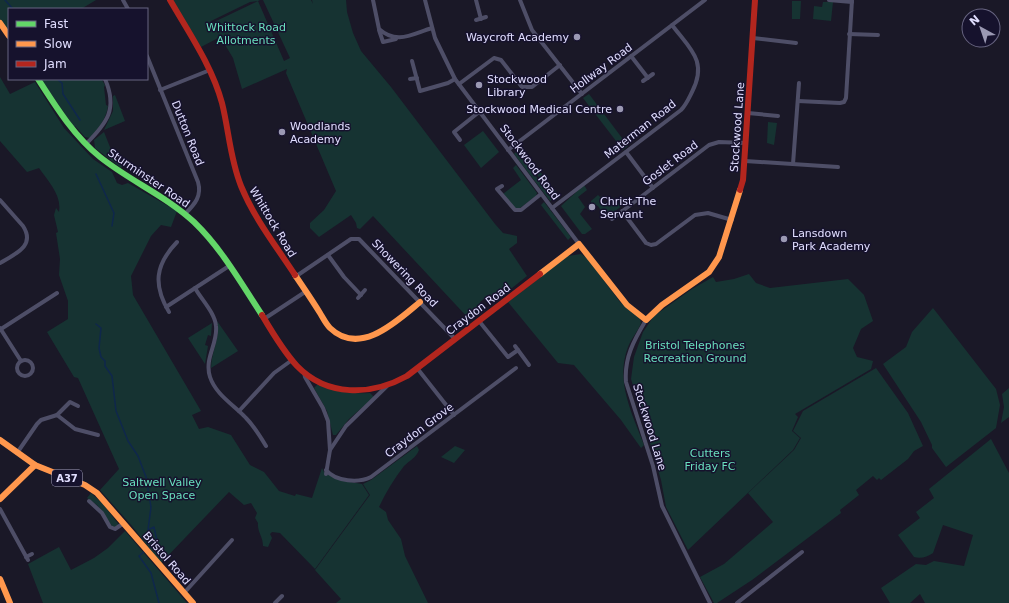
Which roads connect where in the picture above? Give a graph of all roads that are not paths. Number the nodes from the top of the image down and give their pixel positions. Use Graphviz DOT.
graph roads {
  1 [pos="170,0"];
  2 [pos="373,0"];
  3 [pos="425,0"];
  4 [pos="476,0"];
  5 [pos="520,0"];
  6 [pos="705,0"];
  7 [pos="755,0"];
  8 [pos="829,0"];
  9 [pos="852,1"];
  10 [pos="486,17"];
  11 [pos="0,23"];
  12 [pos="672,25"];
  13 [pos="432,28"];
  14 [pos="379,29"];
  15 [pos="849,34"];
  16 [pos="8,35"];
  17 [pos="878,35"];
  18 [pos="753,38"];
  19 [pos="398,39"];
  20 [pos="796,42"];
  21 [pos="631,56"];
  22 [pos="148,59"];
  23 [pos="412,60"];
  24 [pos="560,65"];
  25 [pos="210,70"];
  26 [pos="653,74"];
  27 [pos="417,78"];
  28 [pos="648,78"];
  29 [pos="410,79"];
  30 [pos="455,79"];
  31 [pos="39,80"];
  32 [pos="105,80"];
  33 [pos="643,81"];
  34 [pos="799,83"];
  35 [pos="459,84"];
  36 [pos="160,90"];
  37 [pos="582,94"];
  38 [pos="798,101"];
  39 [pos="479,112"];
  40 [pos="748,113"];
  41 [pos="778,116"];
  42 [pos="460,140"];
  43 [pos="746,142"];
  44 [pos="86,144"];
  45 [pos="508,150"];
  46 [pos="626,152"];
  47 [pos="745,161"];
  48 [pos="794,164"];
  49 [pos="838,167"];
  50 [pos="502,186"];
  51 [pos="653,188"];
  52 [pos="541,194"];
  53 [pos="0,200"];
  54 [pos="552,208"];
  55 [pos="622,211"];
  56 [pos="186,214"];
  57 [pos="612,219"];
  58 [pos="732,220"];
  59 [pos="177,242"];
  60 [pos="579,244"];
  61 [pos="328,254"];
  62 [pos="0,263"];
  63 [pos="229,266"];
  64 [pos="295,277"];
  65 [pos="195,288"];
  66 [pos="365,290"];
  67 [pos="305,292"];
  68 [pos="57,294"];
  69 [pos="361,294"];
  70 [pos="358,298"];
  71 [pos="420,302"];
  72 [pos="166,307"];
  73 [pos="169,312"];
  74 [pos="264,319"];
  75 [pos="646,320"];
  76 [pos="479,321"];
  77 [pos="0,329"];
  78 [pos="455,339"];
  79 [pos="292,360"];
  80 [pos="21,361"];
  81 [pos="529,365"];
  82 [pos="417,368"];
  83 [pos="516,368"];
  84 [pos="304,372"];
  85 [pos="387,386"];
  86 [pos="78,406"];
  87 [pos="239,411"];
  88 [pos="56,415"];
  89 [pos="454,415"];
  90 [pos="98,435"];
  91 [pos="0,440"];
  92 [pos="266,446"];
  93 [pos="330,450"];
  94 [pos="17,453"];
  95 [pos="35,465"];
  96 [pos="326,472"];
  97 [pos="0,499"];
  98 [pos="89,500"];
  99 [pos="0,509"];
  100 [pos="104,517"];
  101 [pos="100,520"];
  102 [pos="126,525"];
  103 [pos="232,540"];
  104 [pos="802,552"];
  105 [pos="32,554"];
  106 [pos="0,580"];
  107 [pos="2,587"];
  108 [pos="184,593"];
  109 [pos="282,596"];
  110 [pos="10,603"];
  111 [pos="193,603"];
  112 [pos="275,603"];
  113 [pos="710,603"];
  114 [pos="737,603"];
  1 -- 25 [label="main road, Whittock Road"];
  2 -- 14 [label="street"];
  3 -- 13 [label="street, Stockwood Road"];
  4 -- 10 [label="street"];
  5 -- 24 [label="street"];
  6 -- 12 [label="street, Hollway Road"];
  7 -- 18 [label="main road, Stockwood Lane"];
  8 -- 9 [label="street"];
  9 -- 15 [label="street"];
  11 -- 16 [label="main road"];
  12 -- 21 [label="street, Hollway Road"];
  12 -- 46 [label="street, Materman Road"];
  13 -- 19 [label="street"];
  13 -- 30 [label="street, Stockwood Road"];
  14 -- 19 [label="street"];
  14 -- 19 [label="street"];
  15 -- 17 [label="street"];
  15 -- 38 [label="street"];
  18 -- 20 [label="street"];
  18 -- 40 [label="main road, Stockwood Lane"];
  21 -- 28 [label="street"];
  21 -- 37 [label="street, Hollway Road"];
  22 -- 36 [label="street, Dutton Road"];
  23 -- 27 [label="street"];
  24 -- 35 [label="street"];
  24 -- 37 [label="street"];
  25 -- 36 [label="street"];
  25 -- 64 [label="main road, Whittock Road"];
  26 -- 28 [label="street"];
  27 -- 29 [label="street"];
  27 -- 30 [label="street"];
  28 -- 33 [label="street"];
  30 -- 35 [label="street, Stockwood Road"];
  31 -- 44 [label="main road, Sturminster Road"];
  32 -- 44 [label="street"];
  34 -- 38 [label="street"];
  35 -- 39 [label="street, Stockwood Road"];
  36 -- 56 [label="street, Dutton Road"];
  37 -- 45 [label="street, Hollway Road"];
  38 -- 48 [label="street"];
  39 -- 42 [label="street"];
  39 -- 45 [label="street, Stockwood Road"];
  40 -- 41 [label="street"];
  40 -- 43 [label="main road, Stockwood Lane"];
  43 -- 47 [label="main road, Stockwood Lane"];
  43 -- 51 [label="street, Goslet Road"];
  44 -- 56 [label="main road, Sturminster Road"];
  45 -- 52 [label="street, Stockwood Road"];
  46 -- 51 [label="street"];
  46 -- 54 [label="street, Materman Road"];
  47 -- 48 [label="street"];
  47 -- 58 [label="main road, Stockwood Lane"];
  48 -- 49 [label="street"];
  50 -- 52 [label="street"];
  51 -- 55 [label="street, Goslet Road"];
  52 -- 54 [label="street, Stockwood Road"];
  53 -- 62 [label="street"];
  54 -- 60 [label="street, Stockwood Road"];
  55 -- 57 [label="street, Goslet Road"];
  55 -- 58 [label="street"];
  56 -- 63 [label="main road, Sturminster Road"];
  58 -- 75 [label="main road, Stockwood Lane"];
  59 -- 72 [label="street"];
  60 -- 75 [label="main road, Stockwood Road"];
  60 -- 76 [label="main road, Craydon Road"];
  61 -- 64 [label="street, Showering Road"];
  61 -- 69 [label="street"];
  61 -- 71 [label="street, Showering Road"];
  63 -- 65 [label="street"];
  63 -- 74 [label="main road, Sturminster Road"];
  64 -- 67 [label="main road, Whittock Road"];
  65 -- 72 [label="street"];
  65 -- 87 [label="street"];
  66 -- 69 [label="street"];
  67 -- 71 [label="main road, Whittock Road"];
  67 -- 74 [label="street"];
  68 -- 77 [label="street"];
  69 -- 70 [label="street"];
  71 -- 78 [label="street, Showering Road"];
  72 -- 73 [label="street"];
  74 -- 79 [label="main road, Sturminster Road"];
  75 -- 113 [label="street, Stockwood Lane"];
  76 -- 78 [label="main road, Craydon Road"];
  76 -- 81 [label="street"];
  77 -- 80 [label="street"];
  78 -- 82 [label="main road, Craydon Road"];
  79 -- 84 [label="main road, Sturminster Road"];
  79 -- 87 [label="street"];
  82 -- 85 [label="main road, Craydon Road"];
  82 -- 89 [label="street"];
  83 -- 89 [label="street, Craydon Grove"];
  84 -- 85 [label="main road, Craydon Road"];
  84 -- 93 [label="street, Craydon Road"];
  85 -- 93 [label="street, Craydon Road"];
  86 -- 88 [label="street"];
  87 -- 92 [label="street"];
  88 -- 90 [label="street"];
  88 -- 94 [label="street"];
  89 -- 96 [label="street, Craydon Grove"];
  91 -- 94 [label="main road, A37"];
  93 -- 96 [label="street, Craydon Road"];
  94 -- 95 [label="main road, A37"];
  95 -- 97 [label="main road"];
  95 -- 102 [label="main road, A37"];
  98 -- 100 [label="street"];
  99 -- 105 [label="street"];
  100 -- 101 [label="street"];
  100 -- 102 [label="street"];
  102 -- 108 [label="main road, Bristol Road / A37"];
  103 -- 108 [label="street"];
  104 -- 114 [label="street"];
  106 -- 107 [label="main road"];
  107 -- 110 [label="main road"];
  108 -- 111 [label="main road, Bristol Road / A37"];
  109 -- 112 [label="street"];
}
